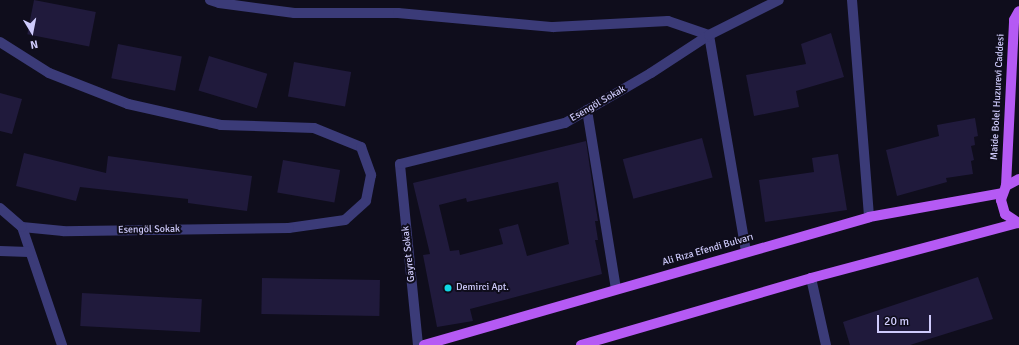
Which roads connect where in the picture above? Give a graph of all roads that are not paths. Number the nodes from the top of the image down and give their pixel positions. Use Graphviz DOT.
graph roads {
  1 [pos="210,0"];
  2 [pos="779,0"];
  3 [pos="852,0"];
  4 [pos="1019,11"];
  5 [pos="709,35"];
  6 [pos="0,42"];
  7 [pos="587,110"];
  8 [pos="400,164"];
  9 [pos="1019,179"];
  10 [pos="1004,189"];
  11 [pos="2,210"];
  12 [pos="869,217"];
  13 [pos="1018,223"];
  14 [pos="22,227"];
  15 [pos="0,250"];
  16 [pos="746,251"];
  17 [pos="29,252"];
  18 [pos="811,278"];
  19 [pos="616,289"];
  20 [pos="62,345"];
  21 [pos="418,345"];
  22 [pos="424,345"];
  23 [pos="581,345"];
  24 [pos="826,345"];
  1 -- 5 [label="street"];
  2 -- 5 [label="street, Esengöl Sokak"];
  3 -- 12 [label="street"];
  4 -- 10 [label="main road, Maide Bolel Huzurevi Caddesi"];
  5 -- 7 [label="street, Esengöl Sokak"];
  5 -- 16 [label="street"];
  6 -- 14 [label="street, Esengöl Sokak"];
  7 -- 8 [label="street, Esengöl Sokak"];
  7 -- 19 [label="street"];
  8 -- 21 [label="street, Gayret Sokak"];
  9 -- 10 [label="main road, Ali Rıza Efendi Bulvarı"];
  10 -- 12 [label="main road, Ali Rıza Efendi Bulvarı"];
  10 -- 13 [label="main road, Maide Bolel Huzurevi Caddesi"];
  11 -- 14 [label="street"];
  12 -- 16 [label="main road, Ali Rıza Efendi Bulvarı"];
  13 -- 18 [label="main road"];
  14 -- 17 [label="street"];
  15 -- 17 [label="street"];
  16 -- 19 [label="main road, Ali Rıza Efendi Bulvarı"];
  17 -- 20 [label="street"];
  18 -- 23 [label="main road"];
  18 -- 24 [label="street"];
  19 -- 22 [label="main road, Ali Rıza Efendi Bulvarı"];
}
